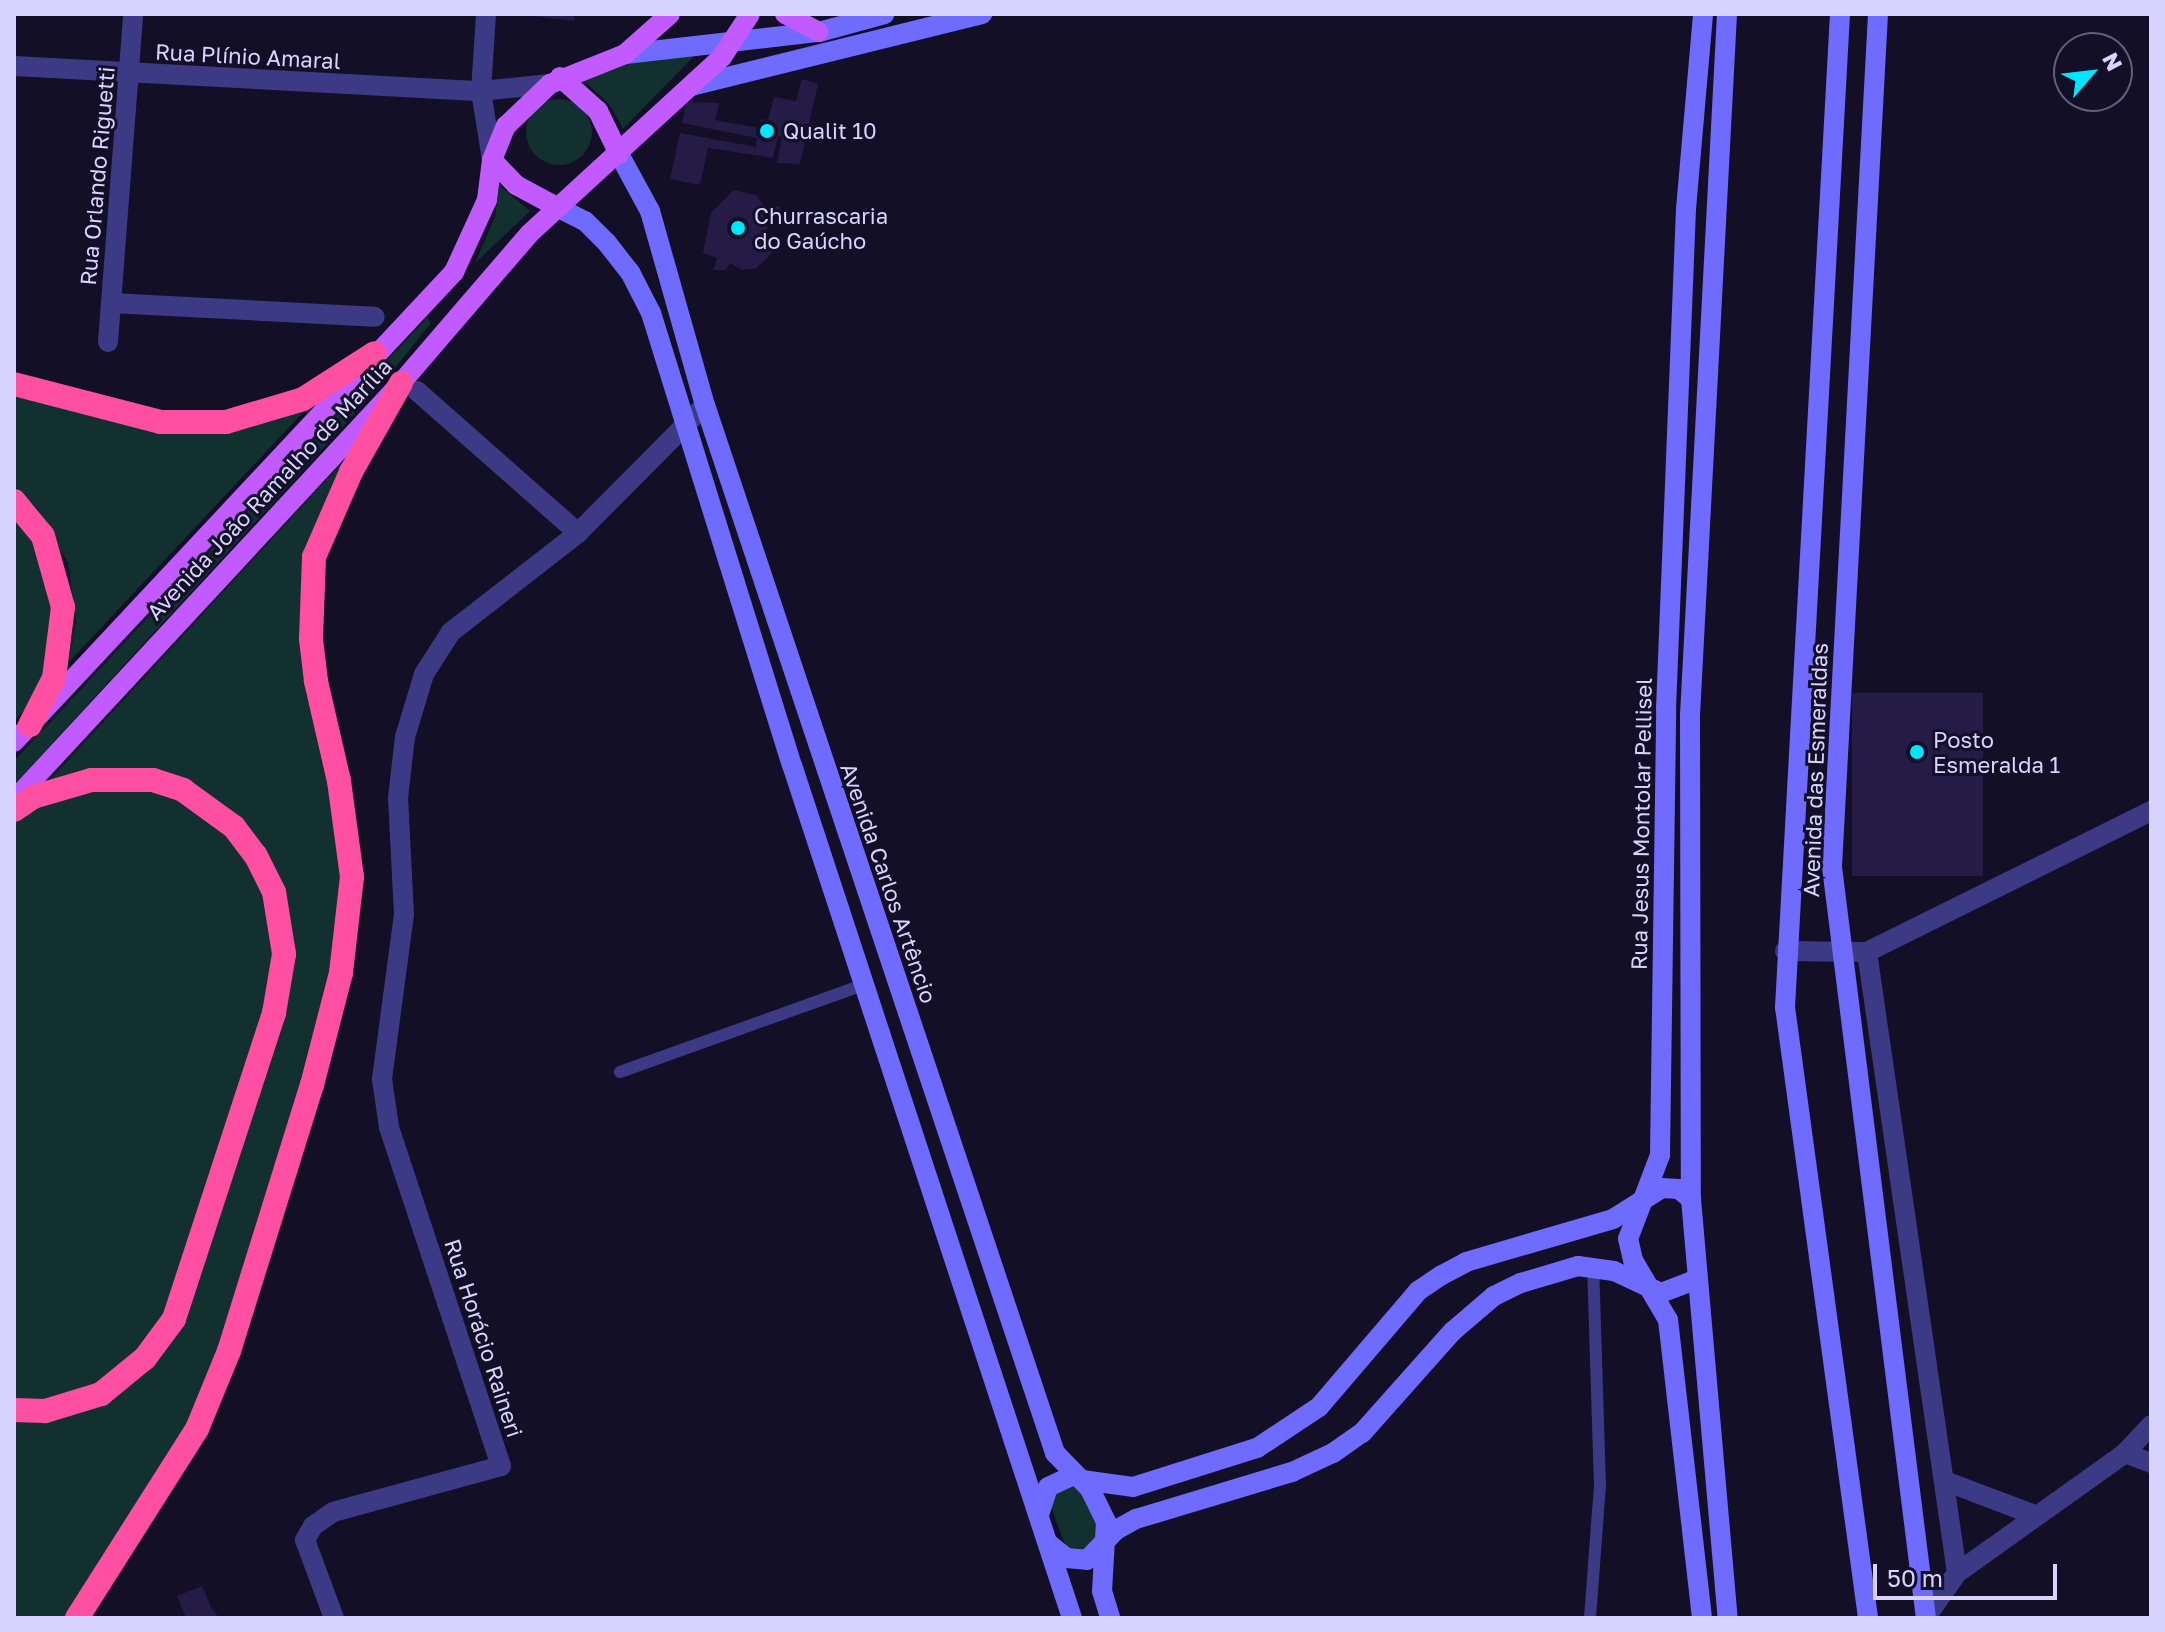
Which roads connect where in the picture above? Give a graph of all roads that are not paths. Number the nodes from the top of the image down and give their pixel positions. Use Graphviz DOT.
graph roads {
  1 [pos="133,14"];
  2 [pos="486,14"];
  3 [pos="670,14"];
  4 [pos="750,14"];
  5 [pos="785,14"];
  6 [pos="885,14"];
  7 [pos="982,14"];
  8 [pos="1703,14"];
  9 [pos="1727,14"];
  10 [pos="1840,14"];
  11 [pos="1878,14"];
  12 [pos="819,32"];
  13 [pos="735,40"];
  14 [pos="625,54"];
  15 [pos="14,66"];
  16 [pos="130,75"];
  17 [pos="555,81"];
  18 [pos="691,86"];
  19 [pos="481,91"];
  20 [pos="619,154"];
  21 [pos="492,160"];
  22 [pos="557,207"];
  23 [pos="1686,209"];
  24 [pos="1714,212"];
  25 [pos="111,303"];
  26 [pos="375,317"];
  27 [pos="108,342"];
  28 [pos="375,353"];
  29 [pos="1817,369"];
  30 [pos="1854,369"];
  31 [pos="14,384"];
  32 [pos="409,387"];
  33 [pos="705,405"];
  34 [pos="683,426"];
  35 [pos="14,501"];
  36 [pos="578,533"];
  37 [pos="22,733"];
  38 [pos="821,757"];
  39 [pos="792,765"];
  40 [pos="14,800"];
  41 [pos="14,810"];
  42 [pos="2151,811"];
  43 [pos="1785,951"];
  44 [pos="1838,952"];
  45 [pos="1867,952"];
  46 [pos="866,984"];
  47 [pos="620,1072"];
  48 [pos="1647,1194"];
  49 [pos="1691,1199"];
  50 [pos="1593,1266"];
  51 [pos="1695,1280"];
  52 [pos="1652,1291"];
  53 [pos="14,1410"];
  54 [pos="2151,1425"];
  55 [pos="2125,1453"];
  56 [pos="2151,1463"];
  57 [pos="1077,1478"];
  58 [pos="1945,1481"];
  59 [pos="1039,1516"];
  60 [pos="2037,1516"];
  61 [pos="1108,1538"];
  62 [pos="1049,1544"];
  63 [pos="1957,1573"];
  64 [pos="77,1618"];
  65 [pos="334,1618"];
  66 [pos="1072,1618"];
  67 [pos="1110,1618"];
  68 [pos="1590,1618"];
  69 [pos="1702,1618"];
  70 [pos="1728,1618"];
  71 [pos="1868,1618"];
  72 [pos="1926,1618"];
  1 -- 16 [label="street, Rua Orlando Riguetti"];
  2 -- 19 [label="street"];
  3 -- 14 [label="main road"];
  4 -- 13 [label="main road"];
  5 -- 12 [label="main road"];
  6 -- 12 [label="main road"];
  7 -- 18 [label="main road"];
  8 -- 23 [label="main road, Rua Jesus Montolar Pellisel"];
  9 -- 24 [label="main road"];
  10 -- 29 [label="main road, Avenida das Esmeraldas"];
  11 -- 30 [label="main road, Avenida das Esmeraldas"];
  12 -- 13 [label="main road"];
  13 -- 14 [label="main road"];
  13 -- 18 [label="main road"];
  14 -- 17 [label="main road"];
  15 -- 16 [label="street, Rua Plínio Amaral"];
  16 -- 19 [label="street, Rua Plínio Amaral"];
  16 -- 25 [label="street, Rua Orlando Riguetti"];
  17 -- 19 [label="street, Rua Plínio Amaral"];
  17 -- 20 [label="main road"];
  17 -- 21 [label="main road"];
  18 -- 20 [label="main road"];
  19 -- 21 [label="street"];
  20 -- 22 [label="main road"];
  20 -- 33 [label="main road, Avenida Carlos Artêncio"];
  21 -- 22 [label="main road"];
  21 -- 28 [label="main road, Avenida João Ramalho de Marília"];
  22 -- 32 [label="main road, Avenida João Ramalho de Marília"];
  22 -- 34 [label="main road"];
  23 -- 24 [label="main road"];
  23 -- 48 [label="main road, Rua Jesus Montolar Pellisel"];
  24 -- 49 [label="main road"];
  25 -- 26 [label="street"];
  25 -- 27 [label="street, Rua Orlando Riguetti"];
  28 -- 31 [label="highway"];
  28 -- 37 [label="main road, Avenida João Ramalho de Marília"];
  29 -- 30 [label="main road"];
  29 -- 43 [label="main road, Avenida das Esmeraldas"];
  30 -- 44 [label="main road, Avenida das Esmeraldas"];
  32 -- 36 [label="street"];
  32 -- 40 [label="main road, Avenida João Ramalho de Marília"];
  32 -- 64 [label="highway"];
  33 -- 34 [label="street"];
  33 -- 38 [label="main road, Avenida Carlos Artêncio"];
  34 -- 36 [label="street"];
  34 -- 39 [label="main road"];
  35 -- 37 [label="highway"];
  36 -- 65 [label="street, Rua Horácio Raineri"];
  38 -- 39 [label="main road"];
  38 -- 57 [label="main road, Avenida Carlos Artêncio"];
  39 -- 46 [label="main road"];
  41 -- 53 [label="highway"];
  42 -- 45 [label="street"];
  43 -- 44 [label="street"];
  43 -- 71 [label="main road, Avenida das Esmeraldas"];
  44 -- 45 [label="street"];
  44 -- 72 [label="main road, Avenida das Esmeraldas"];
  45 -- 58 [label="street"];
  46 -- 47 [label="lane"];
  46 -- 59 [label="main road"];
  48 -- 49 [label="main road"];
  48 -- 52 [label="main road, Rua Jesus Montolar Pellisel"];
  48 -- 57 [label="main road"];
  49 -- 51 [label="main road"];
  50 -- 52 [label="main road"];
  50 -- 61 [label="main road"];
  50 -- 68 [label="lane"];
  51 -- 52 [label="main road"];
  51 -- 70 [label="main road"];
  52 -- 69 [label="main road, Rua Jesus Montolar Pellisel"];
  54 -- 55 [label="street"];
  55 -- 56 [label="street"];
  55 -- 60 [label="street"];
  57 -- 59 [label="main road"];
  57 -- 61 [label="main road, Avenida Carlos Artêncio"];
  58 -- 60 [label="street"];
  58 -- 63 [label="street"];
  59 -- 62 [label="main road"];
  60 -- 63 [label="street"];
  61 -- 62 [label="main road"];
  61 -- 67 [label="main road, Avenida Carlos Artêncio"];
  62 -- 66 [label="main road"];
  63 -- 72 [label="street"];
}
